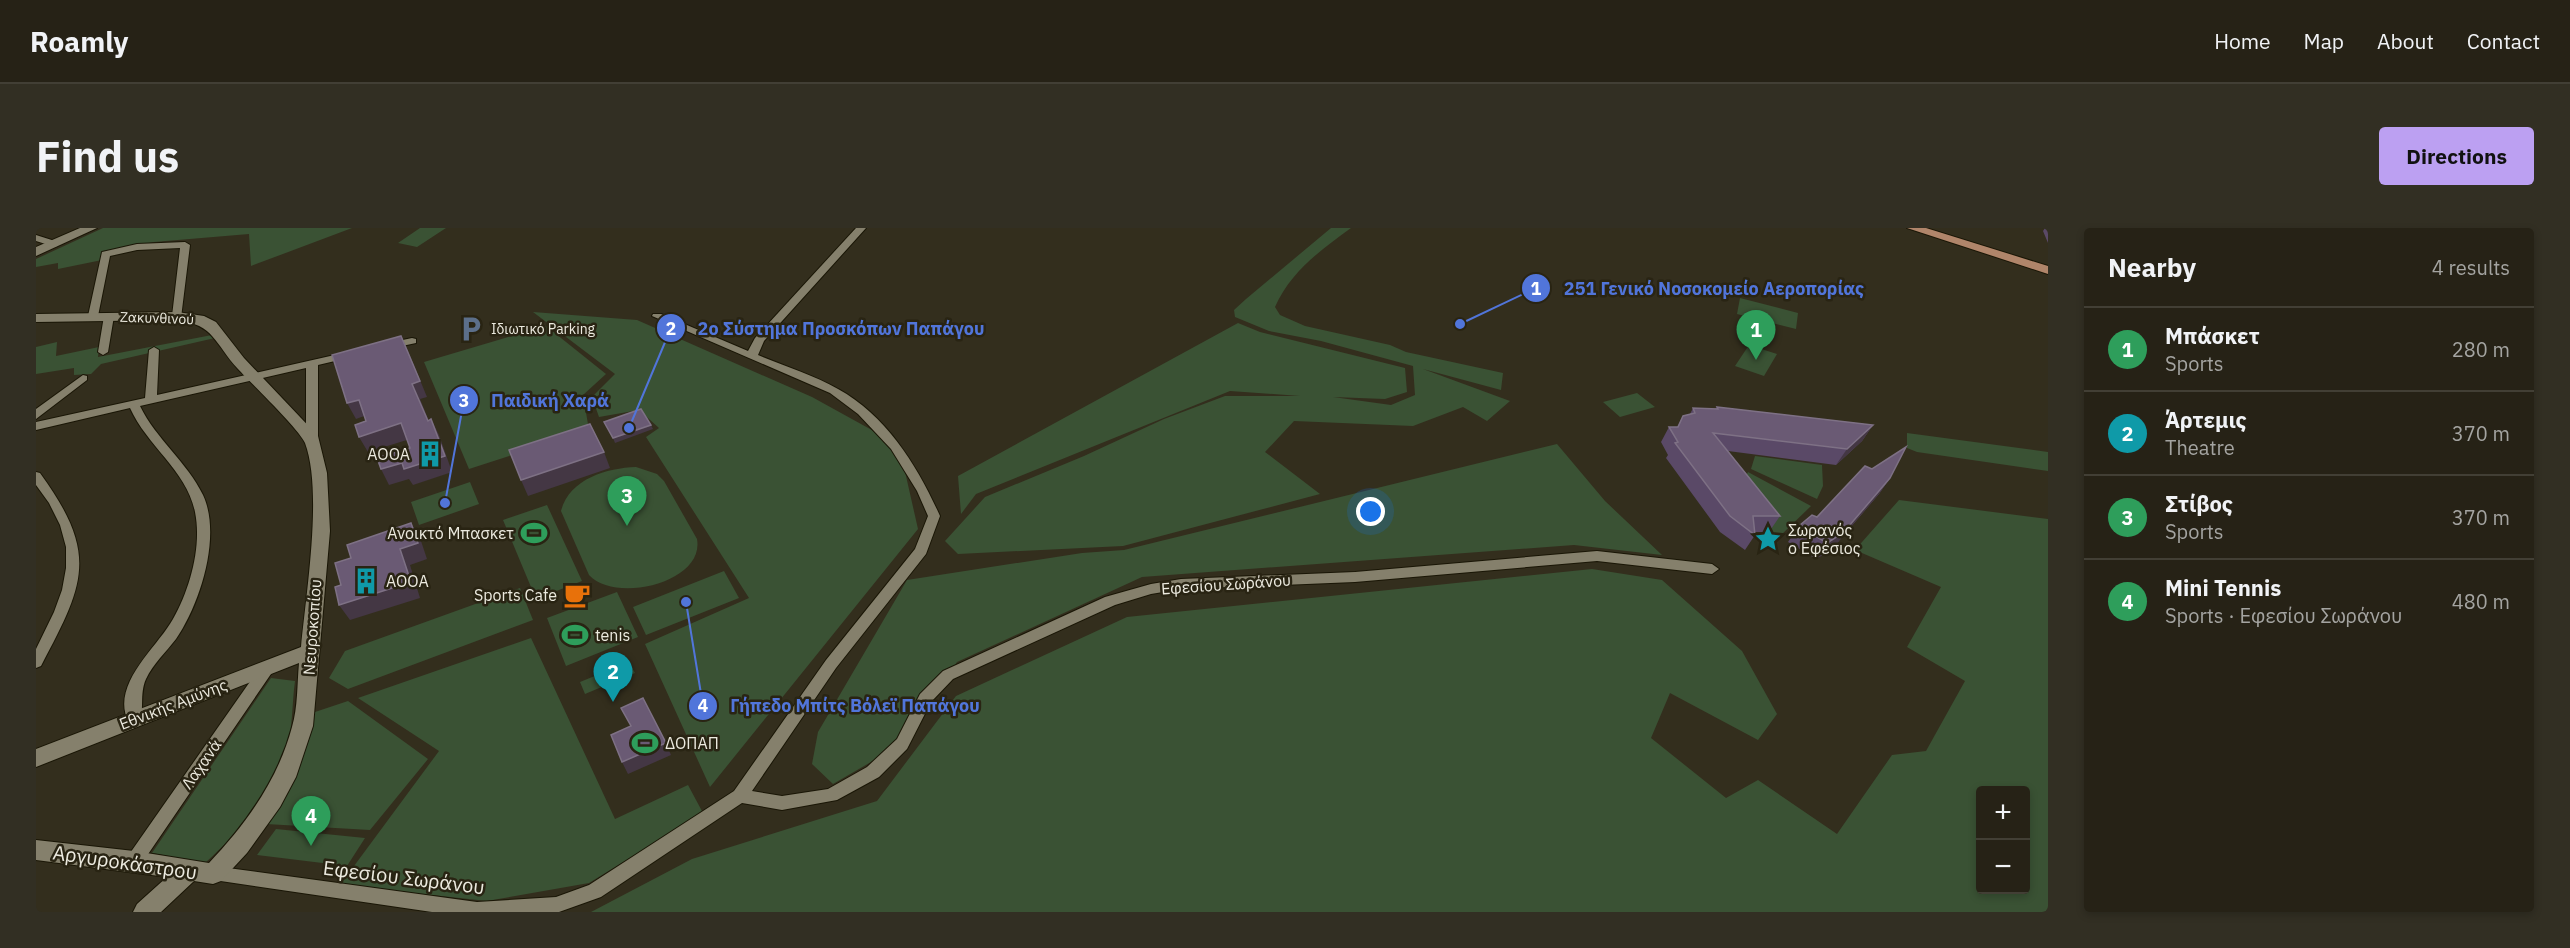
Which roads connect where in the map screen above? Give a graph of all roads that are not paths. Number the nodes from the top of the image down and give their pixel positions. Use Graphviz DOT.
graph roads {
  1 [pos="91,228"];
  2 [pos="861,228"];
  3 [pos="1913,228"];
  4 [pos="1941,228"];
  5 [pos="36,238"];
  6 [pos="55,244"];
  7 [pos="36,252"];
  8 [pos="2048,261"];
  9 [pos="2048,270"];
  10 [pos="93,316"];
  11 [pos="109,316"];
  12 [pos="177,316"];
  13 [pos="657,316"];
  14 [pos="36,318"];
  15 [pos="412,341"];
  16 [pos="379,348"];
  17 [pos="154,350"];
  18 [pos="103,352"];
  19 [pos="356,353"];
  20 [pos="752,355"];
  21 [pos="312,363"];
  22 [pos="253,376"];
  23 [pos="83,378"];
  24 [pos="151,399"];
  25 [pos="133,404"];
  26 [pos="36,415"];
  27 [pos="36,426"];
  28 [pos="312,440"];
  29 [pos="36,476"];
  30 [pos="1712,569"];
  31 [pos="310,651"];
  32 [pos="36,662"];
  33 [pos="268,667"];
  34 [pos="134,719"];
  35 [pos="36,758"];
  36 [pos="740,796"];
  37 [pos="36,850"];
  38 [pos="134,861"];
  39 [pos="189,870"];
  40 [pos="213,874"];
  41 [pos="145,912"];
  1 -- 6 [label="street"];
  2 -- 20 [label="street"];
  3 -- 9 [label="main road"];
  4 -- 8 [label="main road"];
  5 -- 6 [label="street"];
  6 -- 7 [label="street"];
  10 -- 11 [label="street, Ζακυνθινού"];
  10 -- 12 [label="street"];
  10 -- 14 [label="street, Ζακυνθινού"];
  11 -- 12 [label="street, Ζακυνθινού"];
  11 -- 18 [label="street"];
  12 -- 22 [label="street, Ζακυνθινού"];
  13 -- 20 [label="street, Εφεσίου Σωράνου"];
  15 -- 16 [label="street"];
  17 -- 24 [label="street"];
  19 -- 21 [label="street"];
  20 -- 36 [label="street, Εφεσίου Σωράνου"];
  21 -- 22 [label="street"];
  21 -- 28 [label="street"];
  22 -- 24 [label="street"];
  22 -- 28 [label="street"];
  23 -- 26 [label="street"];
  24 -- 25 [label="street"];
  25 -- 27 [label="street"];
  25 -- 34 [label="street"];
  28 -- 31 [label="street, Νευροκοπίου"];
  29 -- 32 [label="street"];
  30 -- 36 [label="street, Εφεσίου Σωράνου"];
  31 -- 33 [label="street, Εθνικής Αμύνης"];
  31 -- 40 [label="street, Νευροκοπίου"];
  33 -- 34 [label="street, Εθνικής Αμύνης"];
  33 -- 38 [label="street, Λαχανά"];
  34 -- 35 [label="street, Εθνικής Αμύνης"];
  36 -- 40 [label="street, Εφεσίου Σωράνου"];
  37 -- 38 [label="street, Αργυροκάστρου"];
  38 -- 39 [label="street, Αργυροκάστρου"];
  39 -- 40 [label="street, Αργυροκάστρου"];
  39 -- 41 [label="street"];
}
